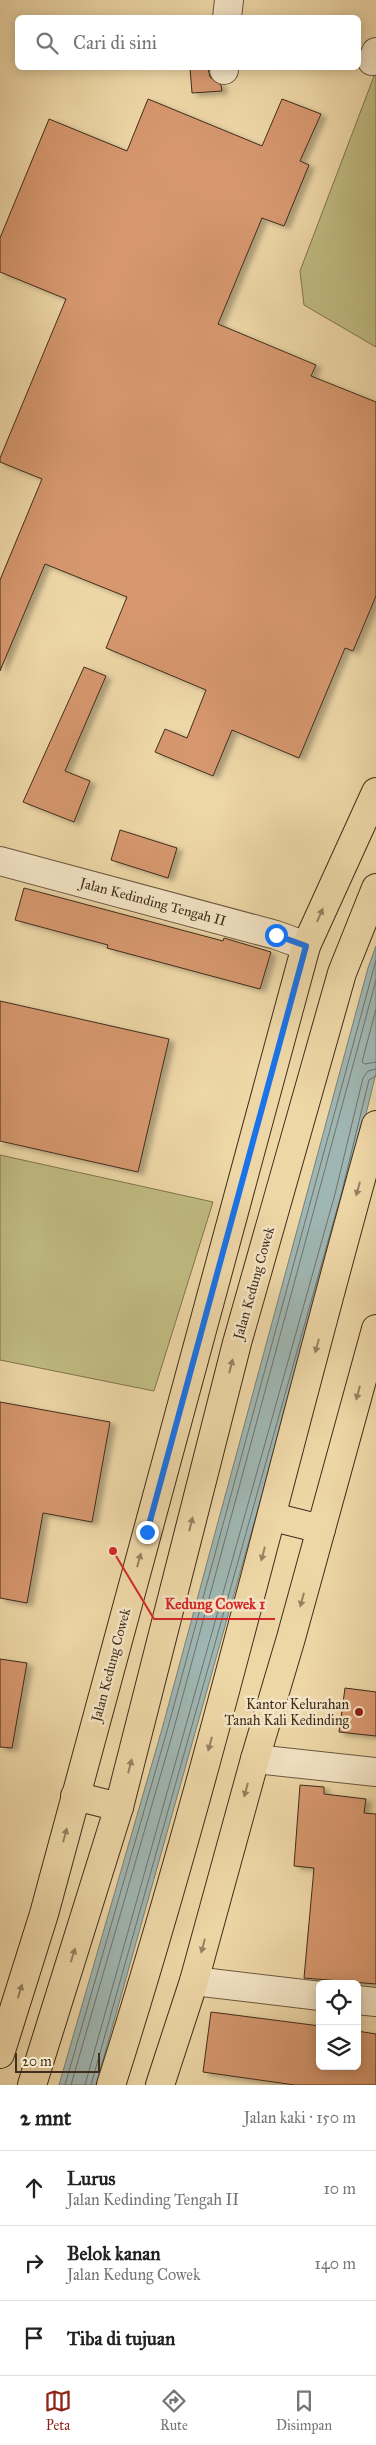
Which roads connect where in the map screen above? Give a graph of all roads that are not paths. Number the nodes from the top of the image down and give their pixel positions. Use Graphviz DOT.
graph roads {
  1 [pos="228,0"];
  2 [pos="227,15"];
  3 [pos="376,792"];
  4 [pos="0,860"];
  5 [pos="376,888"];
  6 [pos="306,946"];
  7 [pos="376,1125"];
  8 [pos="376,1329"];
  9 [pos="273,1517"];
  10 [pos="321,1529"];
  11 [pos="255,1759"];
  12 [pos="376,1772"];
  13 [pos="75,1796"];
  14 [pos="119,1807"];
  15 [pos="194,1981"];
  16 [pos="316,1996"];
  17 [pos="361,2000"];
  18 [pos="376,2002"];
  19 [pos="0,2054"];
  20 [pos="32,2085"];
  21 [pos="111,2085"];
  22 [pos="160,2085"];
  1 -- 2 [label="street"];
  6 -- 3 [label="main road, Jalan Kedung Cowek, one-way"];
  4 -- 6 [label="street, Jalan Kedinding Tengah II"];
  14 -- 5 [label="main road, Jalan Kedung Cowek, one-way"];
  13 -- 6 [label="main road, Jalan Kedung Cowek, one-way"];
  7 -- 9 [label="main road, one-way"];
  8 -- 10 [label="main road, one-way"];
  9 -- 10 [label="main road"];
  9 -- 21 [label="main road, one-way"];
  10 -- 11 [label="main road, one-way"];
  11 -- 12 [label="street"];
  11 -- 15 [label="main road, one-way"];
  13 -- 14 [label="main road"];
  19 -- 13 [label="main road, Jalan Kedung Cowek, one-way"];
  20 -- 14 [label="main road, Jalan Kedung Cowek, one-way"];
  15 -- 16 [label="street"];
  15 -- 22 [label="main road"];
  17 -- 18 [label="street"];
}
